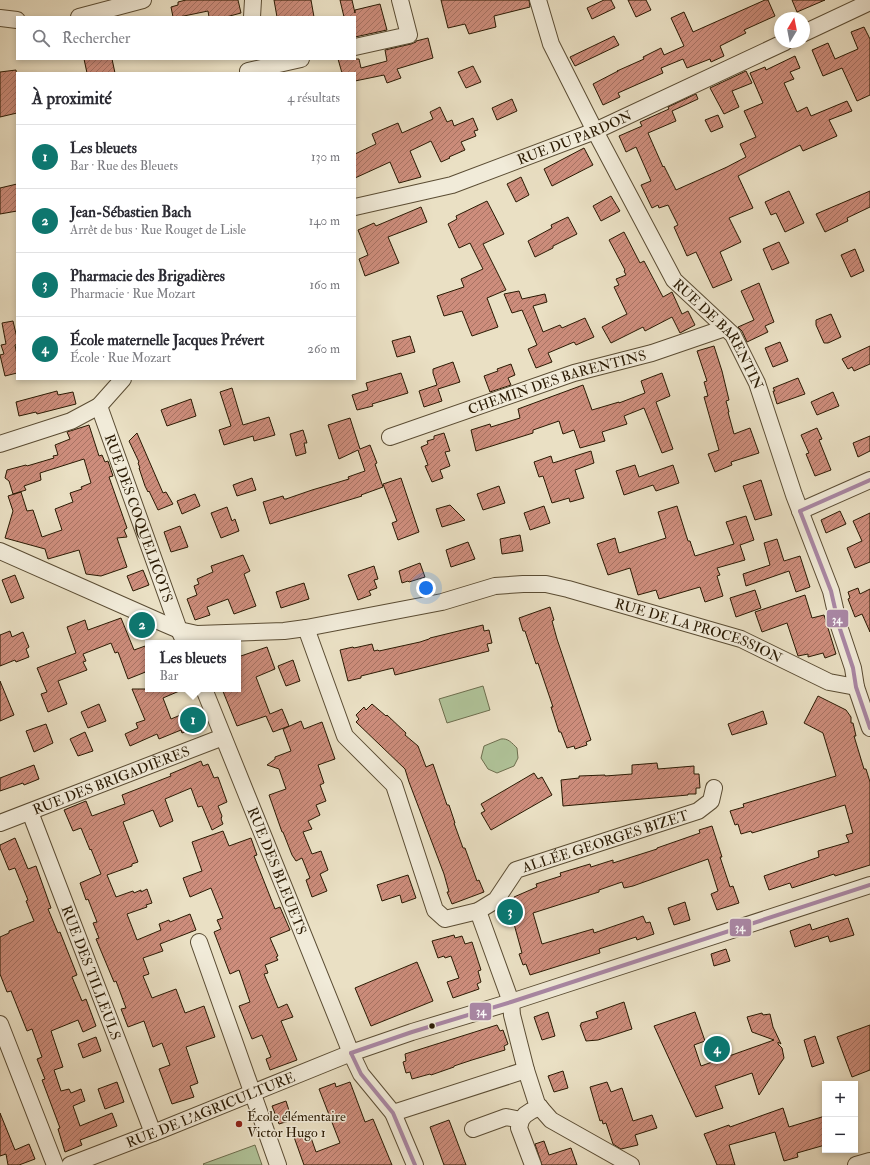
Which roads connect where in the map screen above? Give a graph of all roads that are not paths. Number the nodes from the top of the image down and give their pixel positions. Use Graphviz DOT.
graph roads {
  1 [pos="143,0"];
  2 [pos="253,0"];
  3 [pos="400,0"];
  4 [pos="538,0"];
  5 [pos="870,2"];
  6 [pos="83,16"];
  7 [pos="252,16"];
  8 [pos="0,18"];
  9 [pos="16,20"];
  10 [pos="810,30"];
  11 [pos="356,47"];
  12 [pos="774,47"];
  13 [pos="296,60"];
  14 [pos="249,68"];
  15 [pos="595,131"];
  16 [pos="356,207"];
  17 [pos="725,328"];
  18 [pos="122,380"];
  19 [pos="99,406"];
  20 [pos="390,437"];
  21 [pos="1,447"];
  22 [pos="870,480"];
  23 [pos="800,511"];
  24 [pos="0,551"];
  25 [pos="306,628"];
  26 [pos="182,636"];
  27 [pos="856,687"];
  28 [pos="205,692"];
  29 [pos="870,728"];
  30 [pos="223,737"];
  31 [pos="714,788"];
  32 [pos="30,812"];
  33 [pos="0,823"];
  34 [pos="870,885"];
  35 [pos="478,911"];
  36 [pos="199,942"];
  37 [pos="511,1002"];
  38 [pos="0,1024"];
  39 [pos="351,1053"];
  40 [pos="526,1070"];
  41 [pos="253,1092"];
  42 [pos="540,1107"];
  43 [pos="393,1113"];
  44 [pos="521,1120"];
  45 [pos="473,1129"];
  46 [pos="153,1133"];
  47 [pos="104,1159"];
  48 [pos="870,1161"];
  49 [pos="55,1165"];
  50 [pos="70,1165"];
  51 [pos="278,1165"];
  52 [pos="415,1165"];
  53 [pos="533,1165"];
  54 [pos="631,1165"];
  55 [pos="856,1165"];
  1 -- 6 [label="street"];
  2 -- 7 [label="street"];
  3 -- 11 [label="street"];
  4 -- 15 [label="street, RUE DE BARENTIN"];
  5 -- 10 [label="street"];
  8 -- 9 [label="street"];
  12 -- 15 [label="street, RUE DU PARDON"];
  13 -- 14 [label="street"];
  15 -- 16 [label="street, RUE DU PARDON"];
  15 -- 17 [label="street, RUE DE BARENTIN"];
  17 -- 20 [label="street, CHEMIN DES BARENTINS"];
  17 -- 23 [label="street, RUE DE BARENTIN"];
  18 -- 19 [label="street"];
  19 -- 21 [label="street"];
  19 -- 26 [label="street, RUE DES COQUELICOTS"];
  22 -- 23 [label="street"];
  23 -- 27 [label="street, RUE DE BARENTIN"];
  24 -- 26 [label="street, RUE DE LA PROCESSION"];
  25 -- 26 [label="street, RUE DE LA PROCESSION"];
  25 -- 27 [label="street, RUE DE LA PROCESSION"];
  25 -- 35 [label="street, ALLÉE GEORGES BIZET"];
  27 -- 29 [label="street"];
  28 -- 30 [label="street, RUE DES BLEUETS"];
  30 -- 32 [label="street, RUE DES BRIGADIÈRES"];
  30 -- 39 [label="street, RUE DES BLEUETS"];
  31 -- 35 [label="street, ALLÉE GEORGES BIZET"];
  32 -- 33 [label="street, RUE DES BRIGADIÈRES"];
  32 -- 46 [label="street, RUE DES TILLEULS"];
  34 -- 37 [label="street, RUE DE L'AGRICULTURE"];
  35 -- 37 [label="street"];
  36 -- 41 [label="street"];
  37 -- 39 [label="street, RUE DE L'AGRICULTURE"];
  37 -- 40 [label="street"];
  38 -- 49 [label="street"];
  39 -- 41 [label="street, RUE DE L'AGRICULTURE"];
  39 -- 43 [label="street, RUE DES BLEUETS"];
  40 -- 42 [label="street"];
  40 -- 43 [label="street"];
  41 -- 46 [label="street, RUE DE L'AGRICULTURE"];
  41 -- 51 [label="street"];
  42 -- 44 [label="street"];
  42 -- 54 [label="street"];
  43 -- 52 [label="street, RUE DES BLEUETS"];
  44 -- 45 [label="street"];
  44 -- 53 [label="street"];
  46 -- 47 [label="street, RUE DE L'AGRICULTURE"];
  47 -- 50 [label="street, RUE DE L'AGRICULTURE"];
  48 -- 55 [label="street"];
}
